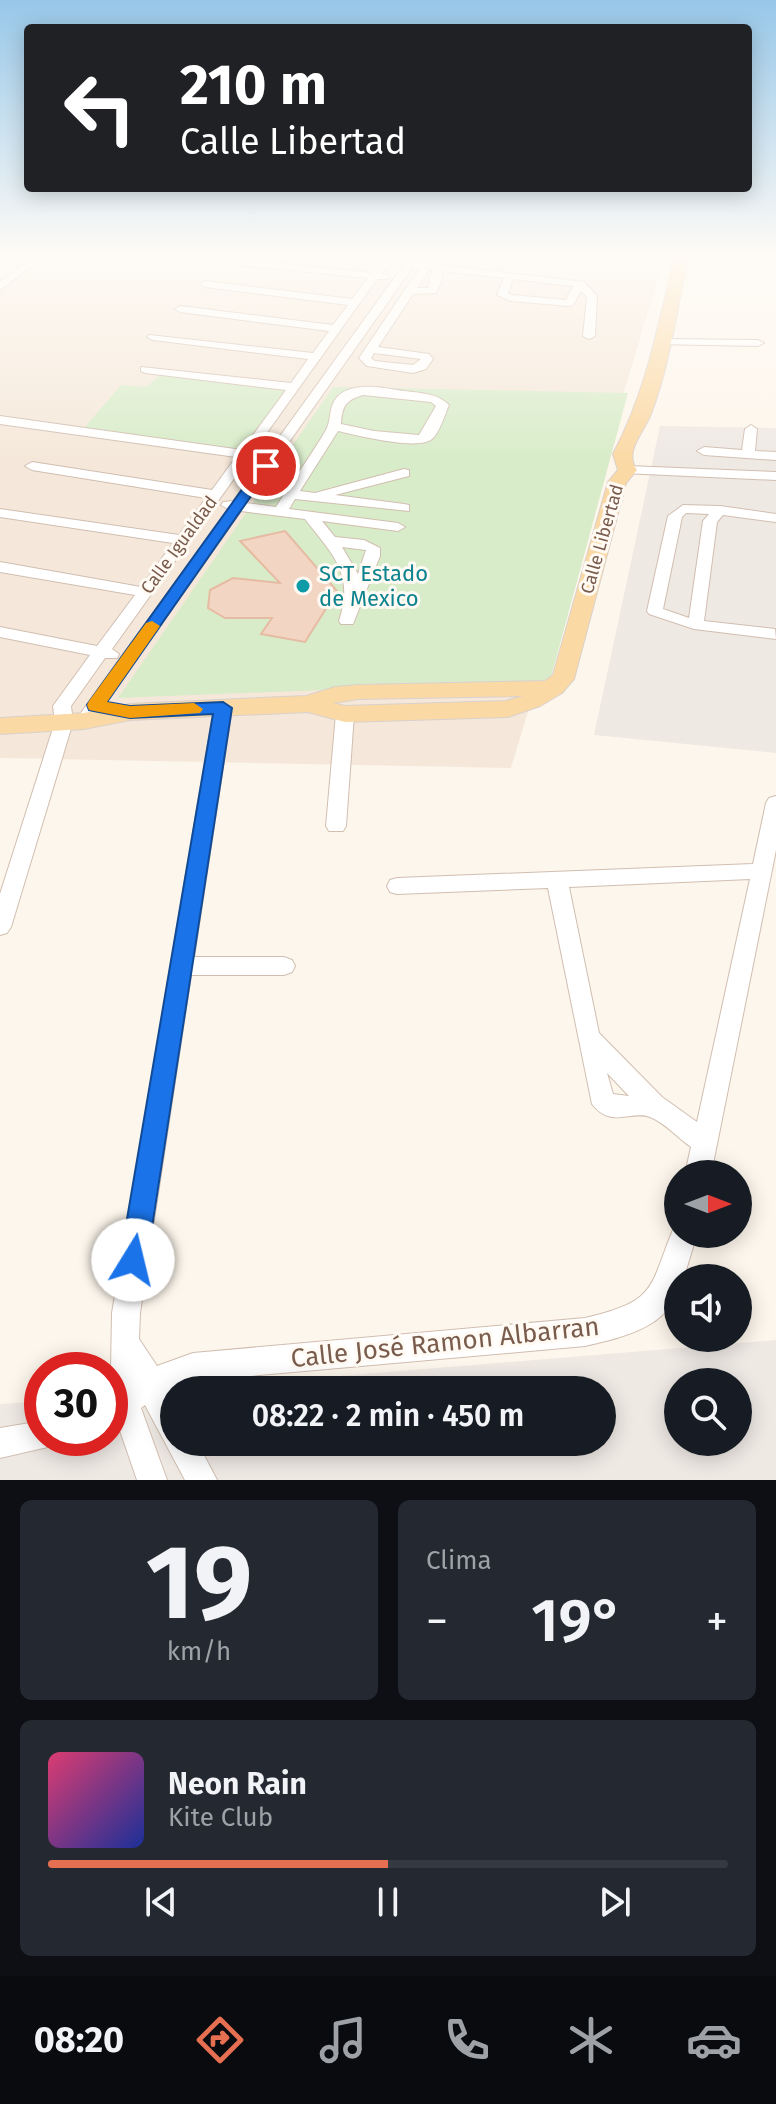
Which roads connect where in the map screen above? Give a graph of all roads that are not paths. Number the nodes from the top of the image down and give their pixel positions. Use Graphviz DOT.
graph roads {
  1 [pos="298,324"];
  2 [pos="340,324"];
  3 [pos="366,324"];
  4 [pos="388,324"];
  5 [pos="590,324"];
  6 [pos="665,324"];
  7 [pos="336,329"];
  8 [pos="589,336"];
  9 [pos="153,337"];
  10 [pos="660,342"];
  11 [pos="758,343"];
  12 [pos="371,349"];
  13 [pos="316,357"];
  14 [pos="145,369"];
  15 [pos="293,387"];
  16 [pos="0,420"];
  17 [pos="335,426"];
  18 [pos="751,429"];
  19 [pos="704,451"];
  20 [pos="775,452"];
  21 [pos="245,454"];
  22 [pos="748,454"];
  23 [pos="32,466"];
  24 [pos="628,470"];
  25 [pos="404,473"];
  26 [pos="776,476"];
  27 [pos="291,494"];
  28 [pos="317,497"];
  29 [pos="212,498"];
  30 [pos="237,506"];
  31 [pos="404,508"];
  32 [pos="720,510"];
  33 [pos="280,511"];
  34 [pos="0,513"];
  35 [pos="309,515"];
  36 [pos="776,518"];
  37 [pos="398,527"];
  38 [pos="182,540"];
  39 [pos="329,541"];
  40 [pos="0,567"];
  41 [pos="145,592"];
  42 [pos="355,603"];
  43 [pos="347,621"];
  44 [pos="696,624"];
  45 [pos="0,632"];
  46 [pos="775,634"];
  47 [pos="101,651"];
  48 [pos="128,660"];
  49 [pos="554,688"];
  50 [pos="308,704"];
  51 [pos="223,708"];
  52 [pos="0,709"];
  53 [pos="76,714"];
  54 [pos="345,714"];
  55 [pos="0,726"];
  56 [pos="776,803"];
  57 [pos="336,826"];
  58 [pos="761,871"];
  59 [pos="557,880"];
  60 [pos="397,886"];
  61 [pos="0,927"];
  62 [pos="181,966"];
  63 [pos="284,966"];
  64 [pos="589,1038"];
  65 [pos="653,1105"];
  66 [pos="704,1142"];
  67 [pos="701,1160"];
  68 [pos="680,1248"];
  69 [pos="125,1342"];
  70 [pos="124,1352"];
  71 [pos="153,1385"];
  72 [pos="128,1399"];
  73 [pos="160,1401"];
  74 [pos="128,1431"];
  75 [pos="24,1439"];
  76 [pos="0,1443"];
  77 [pos="188,1456"];
  78 [pos="152,1480"];
  79 [pos="202,1480"];
  1 -- 7 [label="street"];
  2 -- 7 [label="street, Calle Igualdad"];
  3 -- 30 [label="street, Calle Igualdad"];
  4 -- 12 [label="street"];
  5 -- 8 [label="street"];
  6 -- 10 [label="main road, Calle Libertad"];
  7 -- 13 [label="street, Calle Igualdad"];
  9 -- 13 [label="street"];
  10 -- 11 [label="street"];
  10 -- 24 [label="main road, Calle Libertad"];
  13 -- 15 [label="street, Calle Igualdad"];
  14 -- 15 [label="street"];
  15 -- 21 [label="street, Calle Igualdad"];
  16 -- 21 [label="street"];
  17 -- 17 [label="street"];
  17 -- 27 [label="street"];
  18 -- 22 [label="street"];
  19 -- 22 [label="street"];
  20 -- 22 [label="street"];
  21 -- 29 [label="street, Calle Igualdad"];
  23 -- 29 [label="street"];
  24 -- 26 [label="street"];
  24 -- 49 [label="main road, Calle Libertad"];
  25 -- 28 [label="street"];
  27 -- 28 [label="street"];
  27 -- 33 [label="street"];
  28 -- 31 [label="street"];
  29 -- 30 [label="street"];
  29 -- 38 [label="street, Calle Igualdad"];
  30 -- 33 [label="street"];
  30 -- 48 [label="street, Calle Igualdad"];
  32 -- 36 [label="street"];
  32 -- 44 [label="street"];
  32 -- 44 [label="street"];
  33 -- 35 [label="street"];
  34 -- 38 [label="street"];
  35 -- 37 [label="street"];
  35 -- 39 [label="street"];
  38 -- 41 [label="street, Calle Igualdad"];
  39 -- 42 [label="street"];
  39 -- 42 [label="street"];
  40 -- 41 [label="street"];
  41 -- 47 [label="street, Calle Igualdad"];
  42 -- 43 [label="street"];
  44 -- 46 [label="street"];
  45 -- 47 [label="street"];
  47 -- 48 [label="street"];
  47 -- 53 [label="street, Calle Igualdad"];
  48 -- 53 [label="street, Calle Igualdad"];
  49 -- 50 [label="main road"];
  49 -- 54 [label="main road"];
  50 -- 51 [label="main road"];
  50 -- 54 [label="main road"];
  51 -- 53 [label="main road"];
  51 -- 62 [label="street"];
  52 -- 53 [label="main road"];
  53 -- 55 [label="main road"];
  53 -- 61 [label="street"];
  54 -- 57 [label="street"];
  56 -- 58 [label="street"];
  58 -- 59 [label="street"];
  58 -- 66 [label="street"];
  59 -- 60 [label="street"];
  59 -- 64 [label="street"];
  62 -- 63 [label="street"];
  62 -- 69 [label="street"];
  64 -- 65 [label="street"];
  64 -- 65 [label="street"];
  65 -- 66 [label="street"];
  66 -- 67 [label="street"];
  68 -- 71 [label="street, Calle José Ramon Albarran"];
  69 -- 70 [label="street"];
  69 -- 71 [label="street"];
  71 -- 72 [label="street, Calle José Ramon Albarran"];
  71 -- 73 [label="street"];
  74 -- 78 [label="street"];
  75 -- 76 [label="street"];
  77 -- 79 [label="street"];
}
